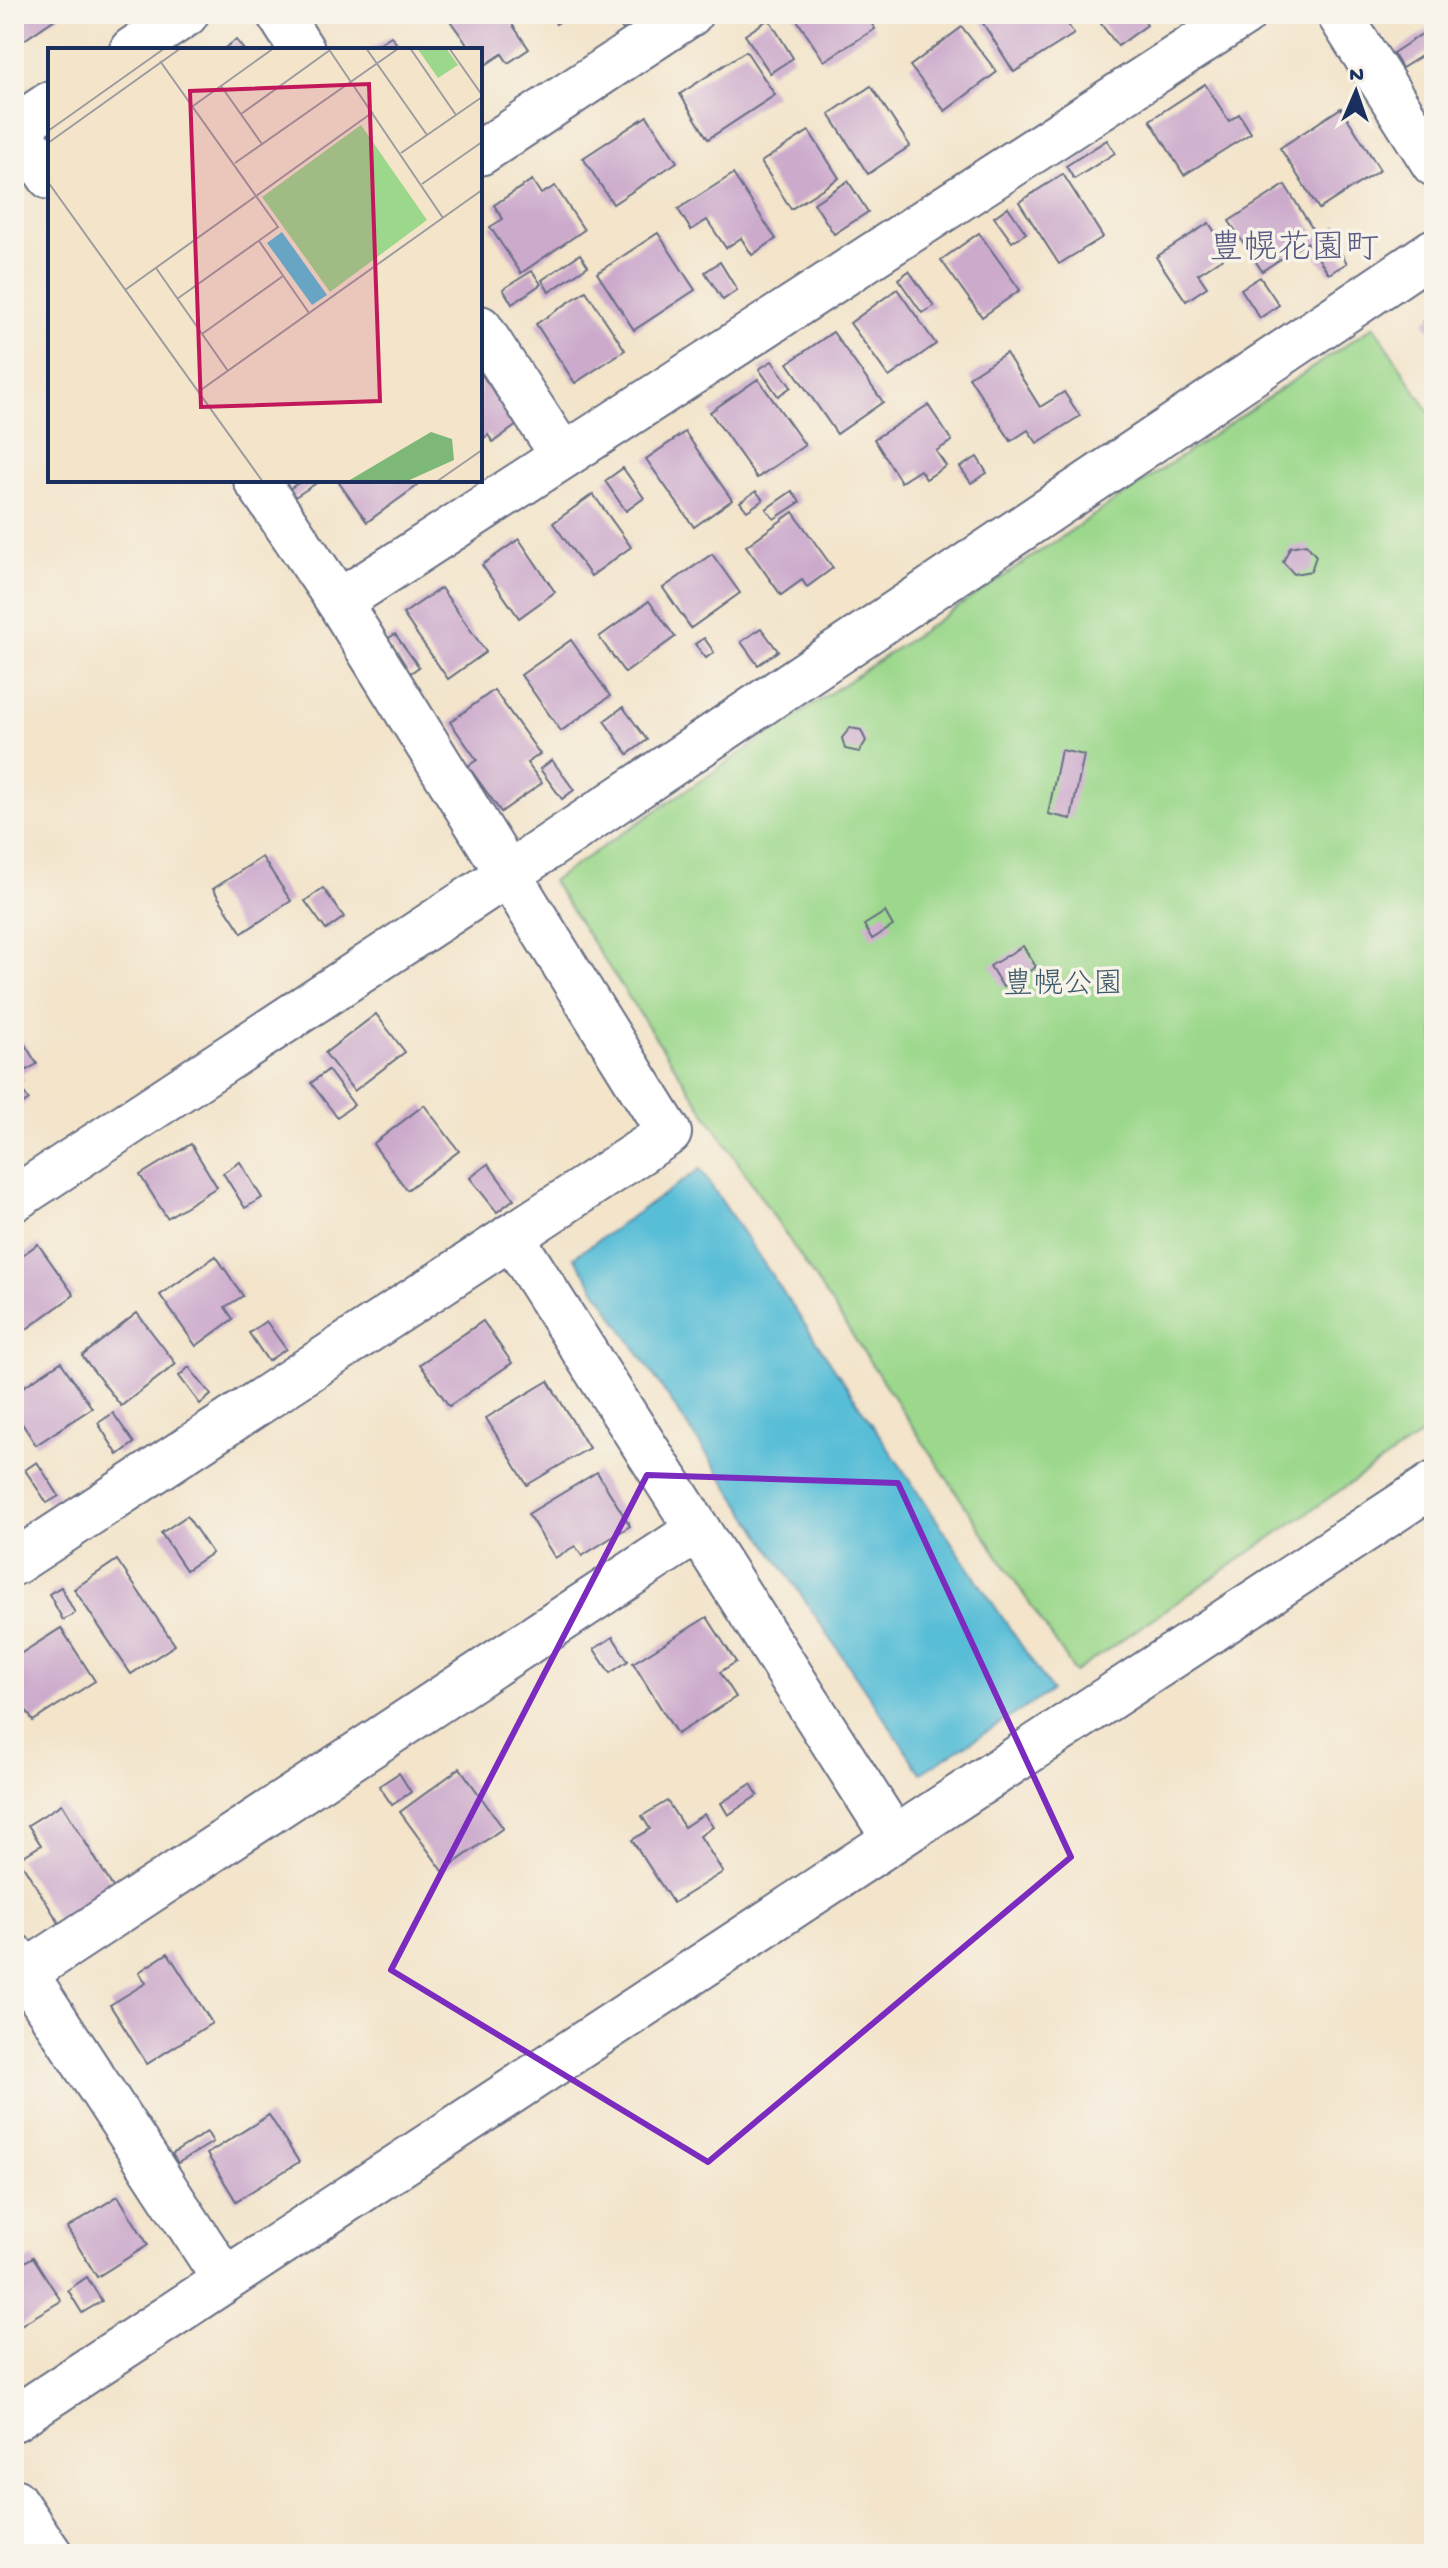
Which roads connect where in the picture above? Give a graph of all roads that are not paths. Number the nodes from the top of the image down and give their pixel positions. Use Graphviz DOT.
graph roads {
  1 [pos="186,14"];
  2 [pos="279,14"];
  3 [pos="690,14"];
  4 [pos="1244,14"];
  5 [pos="1339,14"];
  6 [pos="135,48"];
  7 [pos="301,48"];
  8 [pos="27,118"];
  9 [pos="482,152"];
  10 [pos="1434,164"];
  11 [pos="48,172"];
  12 [pos="1434,251"];
  13 [pos="482,331"];
  14 [pos="563,456"];
  15 [pos="257,482"];
  16 [pos="339,602"];
  17 [pos="508,874"];
  18 [pos="14,1199"];
  19 [pos="511,1236"];
  20 [pos="1434,1484"];
  21 [pos="698,1530"];
  22 [pos="14,1563"];
  23 [pos="894,1838"];
  24 [pos="20,1965"];
  25 [pos="225,2280"];
  26 [pos="14,2419"];
  27 [pos="14,2501"];
  28 [pos="50,2554"];
  1 -- 6 [label="street"];
  2 -- 7 [label="street"];
  3 -- 9 [label="street"];
  4 -- 14 [label="street"];
  5 -- 10 [label="street"];
  8 -- 11 [label="street"];
  12 -- 17 [label="street"];
  13 -- 14 [label="street"];
  14 -- 16 [label="street"];
  15 -- 16 [label="street"];
  16 -- 17 [label="street"];
  17 -- 18 [label="street"];
  17 -- 19 [label="street"];
  19 -- 21 [label="street"];
  19 -- 22 [label="street"];
  20 -- 23 [label="street"];
  21 -- 23 [label="street"];
  21 -- 24 [label="street"];
  23 -- 25 [label="street"];
  24 -- 25 [label="street"];
  25 -- 26 [label="street"];
  27 -- 28 [label="street"];
}
